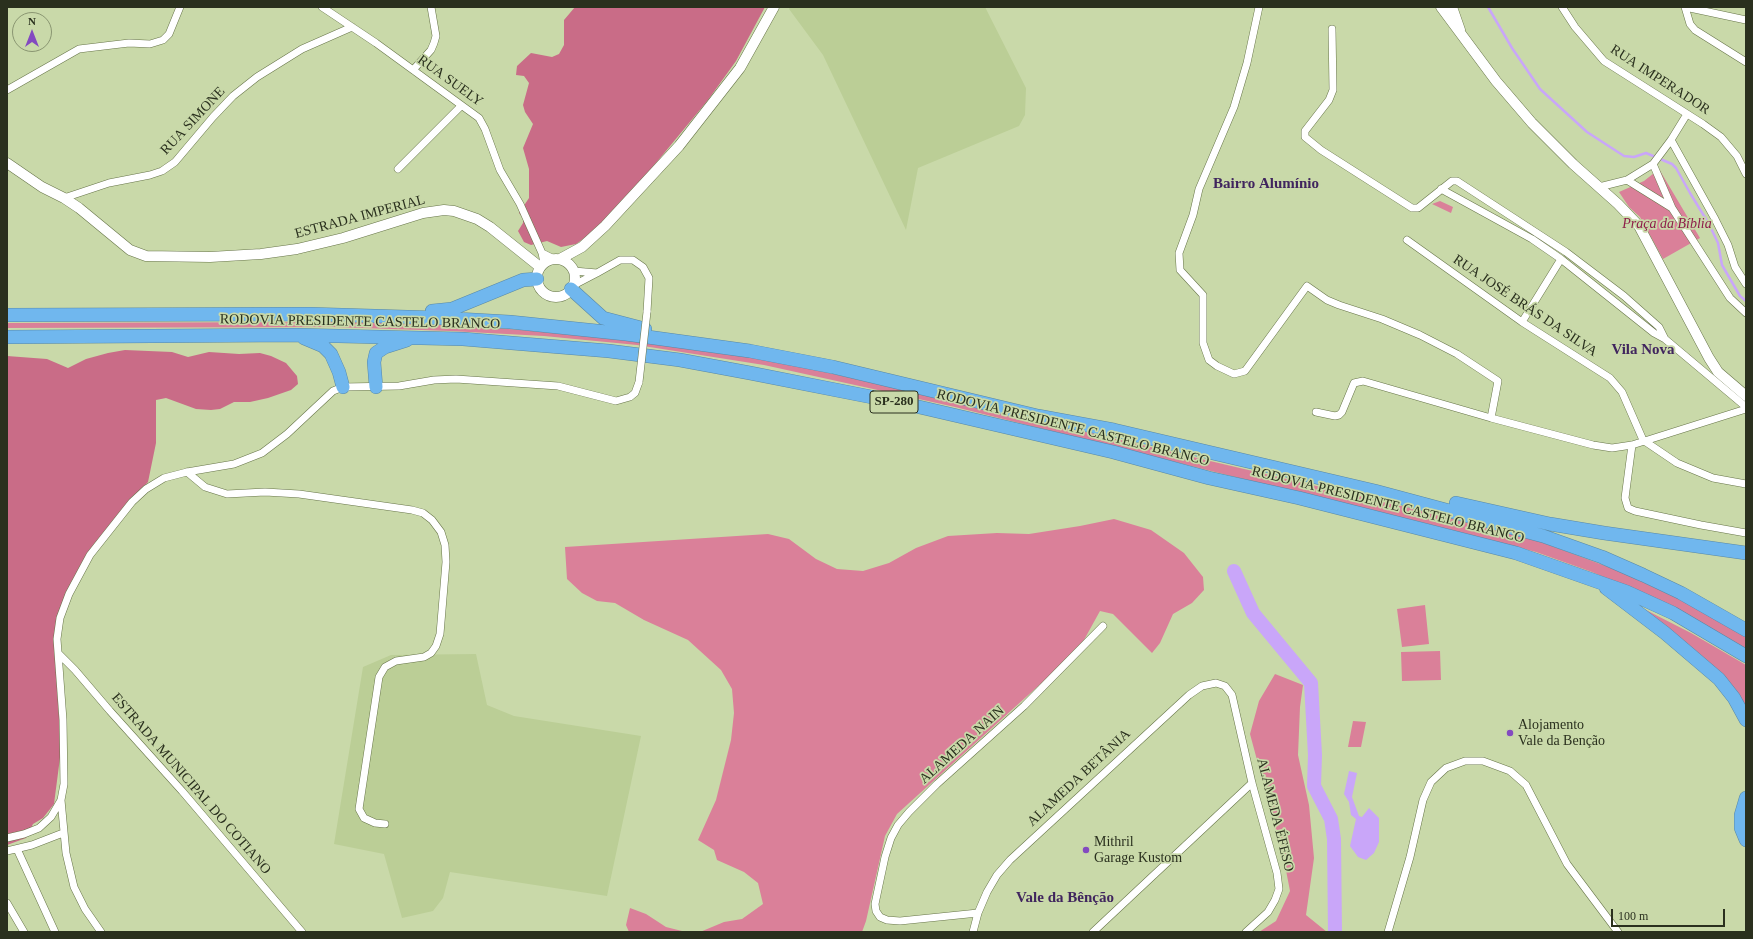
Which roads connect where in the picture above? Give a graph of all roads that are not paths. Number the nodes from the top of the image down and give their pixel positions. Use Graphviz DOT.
graph roads {
  1 [pos="180,7"];
  2 [pos="322,7"];
  3 [pos="432,7"];
  4 [pos="774,7"];
  5 [pos="1259,7"];
  6 [pos="1441,7"];
  7 [pos="1452,7"];
  8 [pos="1562,7"];
  9 [pos="1685,7"];
  10 [pos="1746,20"];
  11 [pos="352,27"];
  12 [pos="1332,29"];
  13 [pos="1463,38"];
  14 [pos="1746,62"];
  15 [pos="413,70"];
  16 [pos="7,90"];
  17 [pos="461,106"];
  18 [pos="1687,114"];
  19 [pos="1671,140"];
  20 [pos="7,164"];
  21 [pos="1653,164"];
  22 [pos="398,169"];
  23 [pos="1746,174"];
  24 [pos="1628,180"];
  25 [pos="1599,187"];
  26 [pos="1441,189"];
  27 [pos="1474,194"];
  28 [pos="64,198"];
  29 [pos="1468,204"];
  30 [pos="1672,208"];
  31 [pos="1407,240"];
  32 [pos="582,247"];
  33 [pos="557,259"];
  34 [pos="1561,259"];
  35 [pos="541,265"];
  36 [pos="574,270"];
  37 [pos="597,273"];
  38 [pos="1746,284"];
  39 [pos="573,287"];
  40 [pos="1746,313"];
  41 [pos="309,314"];
  42 [pos="7,316"];
  43 [pos="1522,322"];
  44 [pos="297,335"];
  45 [pos="7,337"];
  46 [pos="418,337"];
  47 [pos="1665,339"];
  48 [pos="750,351"];
  49 [pos="343,387"];
  50 [pos="376,387"];
  51 [pos="1746,396"];
  52 [pos="1746,408"];
  53 [pos="1316,412"];
  54 [pos="1491,418"];
  55 [pos="1643,440"];
  56 [pos="1632,445"];
  57 [pos="187,472"];
  58 [pos="1746,484"];
  59 [pos="1374,491"];
  60 [pos="1746,533"];
  61 [pos="1746,553"];
  62 [pos="1594,579"];
  63 [pos="1103,626"];
  64 [pos="1746,630"];
  65 [pos="59,654"];
  66 [pos="1746,656"];
  67 [pos="1232,695"];
  68 [pos="1746,720"];
  69 [pos="1252,783"];
  70 [pos="1746,798"];
  71 [pos="61,800"];
  72 [pos="386,824"];
  73 [pos="63,833"];
  74 [pos="7,838"];
  75 [pos="1746,840"];
  76 [pos="17,849"];
  77 [pos="7,852"];
  78 [pos="7,903"];
  79 [pos="978,914"];
  80 [pos="24,932"];
  81 [pos="55,932"];
  82 [pos="101,932"];
  83 [pos="302,932"];
  84 [pos="973,932"];
  85 [pos="1093,932"];
  86 [pos="1246,932"];
  87 [pos="1388,932"];
  88 [pos="1618,932"];
  1 -- 16 [label="street"];
  2 -- 11 [label="street, RUA SUELY"];
  3 -- 15 [label="street"];
  4 -- 32 [label="street"];
  5 -- 54 [label="street"];
  6 -- 13 [label="street"];
  7 -- 13 [label="street"];
  8 -- 18 [label="street, RUA IMPERADOR"];
  9 -- 10 [label="street"];
  9 -- 14 [label="street"];
  11 -- 15 [label="street, RUA SUELY"];
  11 -- 28 [label="street, RUA SIMONE"];
  12 -- 26 [label="street"];
  13 -- 25 [label="street"];
  15 -- 17 [label="street, RUA SUELY"];
  17 -- 22 [label="street"];
  17 -- 35 [label="street, RUA SUELY"];
  18 -- 19 [label="street"];
  18 -- 23 [label="street, RUA IMPERADOR"];
  19 -- 21 [label="street"];
  19 -- 38 [label="street"];
  20 -- 28 [label="street, ESTRADA IMPERIAL"];
  21 -- 24 [label="street"];
  21 -- 30 [label="street"];
  24 -- 25 [label="street"];
  24 -- 30 [label="street"];
  25 -- 51 [label="street"];
  26 -- 27 [label="street"];
  26 -- 29 [label="street"];
  27 -- 29 [label="street"];
  27 -- 47 [label="street"];
  28 -- 35 [label="street, ESTRADA IMPERIAL"];
  29 -- 34 [label="street"];
  30 -- 40 [label="street"];
  31 -- 43 [label="street, RUA JOSÉ BRÁS DA SILVA"];
  32 -- 33 [label="street"];
  32 -- 36 [label="street"];
  33 -- 35 [label="street"];
  33 -- 36 [label="street"];
  34 -- 43 [label="street"];
  34 -- 47 [label="street"];
  35 -- 39 [label="street"];
  35 -- 41 [label="highway"];
  36 -- 37 [label="street"];
  36 -- 39 [label="street"];
  37 -- 39 [label="street"];
  37 -- 50 [label="street, bridge"];
  39 -- 48 [label="highway"];
  41 -- 42 [label="highway, RODOVIA PRESIDENTE CASTELO BRANCO / SP-280"];
  41 -- 48 [label="highway, RODOVIA PRESIDENTE CASTELO BRANCO / SP-280"];
  43 -- 55 [label="street, RUA JOSÉ BRÁS DA SILVA"];
  44 -- 45 [label="highway, RODOVIA PRESIDENTE CASTELO BRANCO / SP-280"];
  44 -- 46 [label="highway, RODOVIA PRESIDENTE CASTELO BRANCO / SP-280"];
  44 -- 49 [label="highway"];
  46 -- 50 [label="highway"];
  46 -- 62 [label="highway, RODOVIA PRESIDENTE CASTELO BRANCO / SP-280"];
  47 -- 52 [label="street"];
  48 -- 59 [label="highway, RODOVIA PRESIDENTE CASTELO BRANCO / SP-280"];
  49 -- 50 [label="street"];
  49 -- 57 [label="street"];
  52 -- 55 [label="street"];
  53 -- 54 [label="street"];
  54 -- 56 [label="street"];
  55 -- 56 [label="street"];
  55 -- 58 [label="street"];
  56 -- 60 [label="street"];
  57 -- 65 [label="street"];
  57 -- 72 [label="street"];
  59 -- 61 [label="highway"];
  59 -- 64 [label="highway, RODOVIA PRESIDENTE CASTELO BRANCO / SP-280"];
  62 -- 66 [label="highway, RODOVIA PRESIDENTE CASTELO BRANCO / SP-280"];
  62 -- 68 [label="highway"];
  63 -- 79 [label="street, ALAMEDA NAIN"];
  65 -- 71 [label="street"];
  65 -- 83 [label="street, ESTRADA MUNICIPAL DO COTIANO"];
  67 -- 69 [label="street, ALAMEDA ÉFESO"];
  67 -- 79 [label="street, ALAMEDA BETÂNIA"];
  69 -- 85 [label="street"];
  69 -- 86 [label="street, ALAMEDA ÉFESO"];
  70 -- 75 [label="highway"];
  71 -- 73 [label="street"];
  71 -- 74 [label="street"];
  73 -- 76 [label="street"];
  73 -- 82 [label="street"];
  76 -- 77 [label="street"];
  76 -- 81 [label="street"];
  78 -- 80 [label="street"];
  79 -- 84 [label="street, ALAMEDA BETÂNIA"];
  87 -- 88 [label="street"];
}
